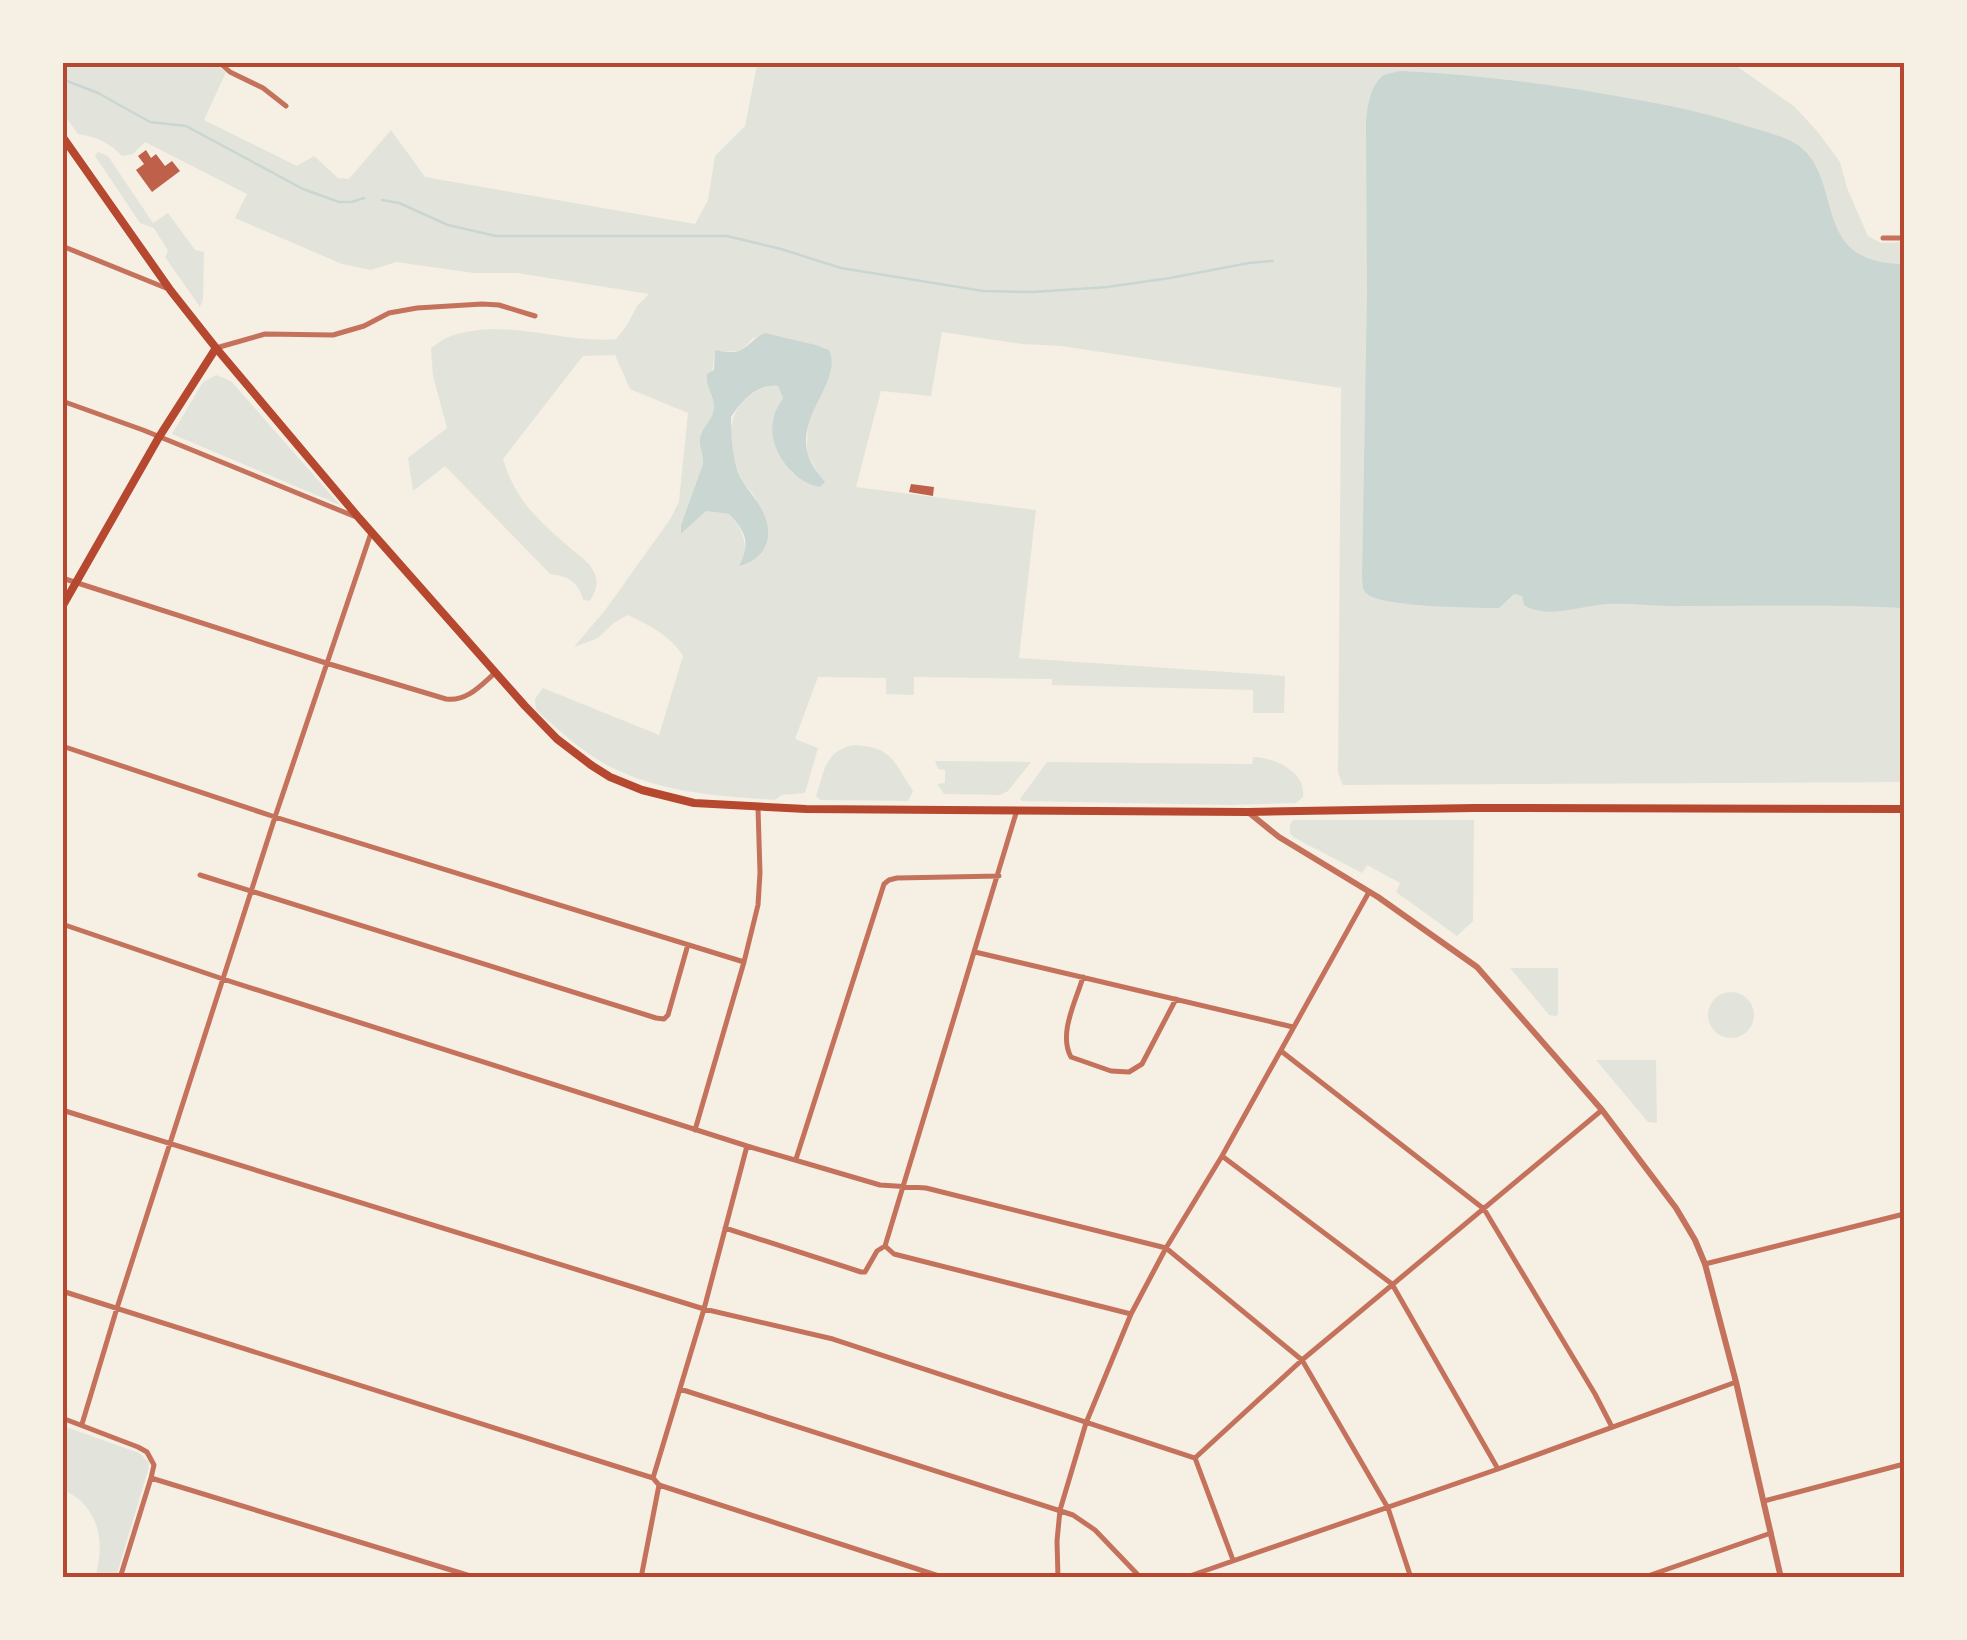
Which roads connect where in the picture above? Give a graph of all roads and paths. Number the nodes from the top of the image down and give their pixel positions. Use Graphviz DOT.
graph roads {
  1 [pos="219,62"];
  2 [pos="286,106"];
  3 [pos="62,136"];
  4 [pos="1883,238"];
  5 [pos="1904,238"];
  6 [pos="62,246"];
  7 [pos="171,290"];
  8 [pos="535,316"];
  9 [pos="216,348"];
  10 [pos="62,401"];
  11 [pos="159,437"];
  12 [pos="359,518"];
  13 [pos="372,531"];
  14 [pos="62,578"];
  15 [pos="76,584"];
  16 [pos="62,608"];
  17 [pos="326,664"];
  18 [pos="496,672"];
  19 [pos="62,746"];
  20 [pos="758,808"];
  21 [pos="1904,809"];
  22 [pos="1018,810"];
  23 [pos="1248,812"];
  24 [pos="275,817"];
  25 [pos="200,875"];
  26 [pos="999,876"];
  27 [pos="253,890"];
  28 [pos="1369,892"];
  29 [pos="62,924"];
  30 [pos="687,946"];
  31 [pos="976,952"];
  32 [pos="744,962"];
  33 [pos="1082,977"];
  34 [pos="223,978"];
  35 [pos="1176,1000"];
  36 [pos="1293,1027"];
  37 [pos="1280,1051"];
  38 [pos="62,1110"];
  39 [pos="1602,1110"];
  40 [pos="695,1130"];
  41 [pos="170,1144"];
  42 [pos="747,1146"];
  43 [pos="1222,1156"];
  44 [pos="796,1159"];
  45 [pos="903,1186"];
  46 [pos="1484,1209"];
  47 [pos="1904,1214"];
  48 [pos="725,1228"];
  49 [pos="885,1246"];
  50 [pos="1166,1248"];
  51 [pos="1705,1264"];
  52 [pos="1392,1284"];
  53 [pos="62,1290"];
  54 [pos="116,1308"];
  55 [pos="704,1309"];
  56 [pos="1131,1314"];
  57 [pos="1302,1360"];
  58 [pos="1736,1382"];
  59 [pos="680,1390"];
  60 [pos="62,1418"];
  61 [pos="1086,1422"];
  62 [pos="82,1424"];
  63 [pos="1612,1427"];
  64 [pos="1195,1458"];
  65 [pos="1904,1464"];
  66 [pos="1498,1469"];
  67 [pos="151,1478"];
  68 [pos="652,1478"];
  69 [pos="659,1485"];
  70 [pos="1764,1501"];
  71 [pos="1388,1508"];
  72 [pos="1060,1510"];
  73 [pos="1771,1533"];
  74 [pos="1232,1560"];
  75 [pos="120,1578"];
  76 [pos="477,1578"];
  77 [pos="641,1578"];
  78 [pos="944,1578"];
  79 [pos="1058,1578"];
  80 [pos="1141,1578"];
  81 [pos="1184,1578"];
  82 [pos="1411,1578"];
  83 [pos="1642,1578"];
  84 [pos="1782,1578"];
  1 -- 2 [label="street"];
  3 -- 7 [label="main road"];
  4 -- 5 [label="street"];
  6 -- 7 [label="street"];
  7 -- 9 [label="main road"];
  8 -- 9 [label="street"];
  9 -- 11 [label="main road"];
  9 -- 12 [label="main road"];
  10 -- 11 [label="street"];
  11 -- 12 [label="street"];
  11 -- 15 [label="main road"];
  12 -- 13 [label="main road"];
  13 -- 17 [label="street"];
  13 -- 18 [label="main road"];
  14 -- 15 [label="street"];
  15 -- 16 [label="main road"];
  15 -- 17 [label="street"];
  17 -- 18 [label="street"];
  17 -- 24 [label="street"];
  18 -- 20 [label="main road"];
  19 -- 24 [label="street"];
  20 -- 22 [label="main road"];
  20 -- 32 [label="street"];
  21 -- 23 [label="main road"];
  22 -- 23 [label="main road"];
  22 -- 26 [label="street"];
  23 -- 28 [label="street"];
  24 -- 27 [label="street"];
  24 -- 30 [label="street"];
  25 -- 27 [label="street"];
  26 -- 31 [label="street"];
  26 -- 44 [label="street"];
  27 -- 30 [label="street"];
  27 -- 34 [label="street"];
  28 -- 36 [label="street"];
  28 -- 39 [label="street"];
  29 -- 34 [label="street"];
  30 -- 32 [label="street"];
  31 -- 33 [label="street"];
  31 -- 45 [label="street"];
  32 -- 40 [label="street"];
  33 -- 35 [label="street"];
  33 -- 35 [label="street"];
  34 -- 40 [label="street"];
  34 -- 41 [label="street"];
  35 -- 36 [label="street"];
  36 -- 37 [label="street"];
  37 -- 43 [label="street"];
  37 -- 46 [label="street"];
  38 -- 41 [label="street"];
  39 -- 46 [label="street"];
  39 -- 51 [label="street"];
  40 -- 42 [label="street"];
  41 -- 54 [label="street"];
  41 -- 55 [label="street"];
  42 -- 44 [label="street"];
  42 -- 48 [label="street"];
  43 -- 50 [label="street"];
  43 -- 52 [label="street"];
  44 -- 45 [label="street"];
  45 -- 49 [label="street"];
  45 -- 50 [label="street"];
  46 -- 52 [label="street"];
  46 -- 63 [label="street"];
  47 -- 51 [label="street"];
  48 -- 49 [label="street"];
  48 -- 55 [label="street"];
  49 -- 56 [label="street"];
  50 -- 56 [label="street"];
  50 -- 57 [label="street"];
  51 -- 58 [label="street"];
  52 -- 57 [label="street"];
  52 -- 66 [label="street"];
  53 -- 54 [label="street"];
  54 -- 62 [label="street"];
  54 -- 68 [label="street"];
  55 -- 59 [label="street"];
  55 -- 61 [label="street"];
  56 -- 61 [label="street"];
  57 -- 64 [label="street"];
  57 -- 71 [label="street"];
  58 -- 63 [label="street"];
  58 -- 70 [label="street"];
  59 -- 68 [label="street"];
  59 -- 72 [label="street"];
  60 -- 62 [label="street"];
  61 -- 64 [label="street"];
  61 -- 72 [label="street"];
  62 -- 67 [label="street"];
  63 -- 66 [label="street"];
  64 -- 74 [label="street"];
  65 -- 70 [label="street"];
  66 -- 71 [label="street"];
  67 -- 75 [label="street"];
  67 -- 76 [label="street"];
  68 -- 69 [label="street"];
  69 -- 77 [label="street"];
  69 -- 78 [label="street"];
  70 -- 73 [label="street"];
  71 -- 74 [label="street"];
  71 -- 82 [label="street"];
  72 -- 79 [label="street"];
  72 -- 80 [label="street"];
  73 -- 83 [label="street"];
  73 -- 84 [label="street"];
  74 -- 81 [label="street"];
}
